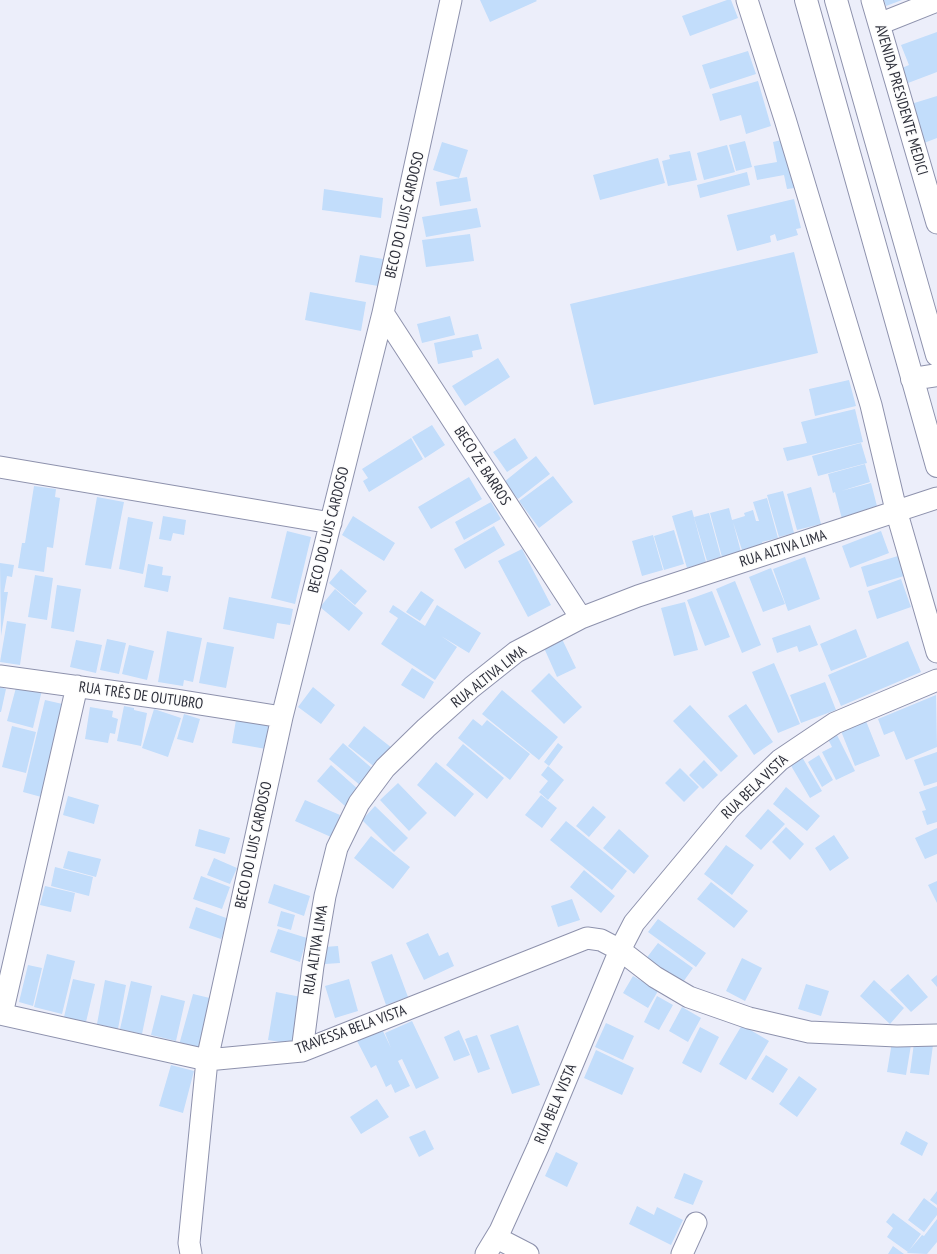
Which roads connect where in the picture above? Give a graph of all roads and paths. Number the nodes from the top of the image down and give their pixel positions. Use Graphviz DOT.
graph roads {
  1 [pos="452,0"];
  2 [pos="747,0"];
  3 [pos="806,0"];
  4 [pos="836,0"];
  5 [pos="872,0"];
  6 [pos="937,1"];
  7 [pos="879,24"];
  8 [pos="937,223"];
  9 [pos="383,313"];
  10 [pos="937,355"];
  11 [pos="937,375"];
  12 [pos="912,380"];
  13 [pos="937,466"];
  14 [pos="0,467"];
  15 [pos="937,498"];
  16 [pos="896,510"];
  17 [pos="331,523"];
  18 [pos="581,618"];
  19 [pos="937,652"];
  20 [pos="0,676"];
  21 [pos="937,680"];
  22 [pos="76,686"];
  23 [pos="282,717"];
  24 [pos="620,950"];
  25 [pos="1,1014"];
  26 [pos="937,1035"];
  27 [pos="302,1051"];
  28 [pos="207,1060"];
  29 [pos="696,1223"];
  30 [pos="491,1246"];
  31 [pos="191,1254"];
  32 [pos="528,1254"];
  33 [pos="682,1254"];
  1 -- 9 [label="street, BECO DO LUIS CARDOSO"];
  2 -- 16 [label="street"];
  3 -- 12 [label="main road"];
  4 -- 10 [label="main road"];
  5 -- 7 [label="street, AVENIDA PRESIDENTE MEDICI"];
  6 -- 7 [label="street"];
  7 -- 8 [label="street, AVENIDA PRESIDENTE MEDICI"];
  9 -- 17 [label="street, BECO DO LUIS CARDOSO"];
  9 -- 18 [label="street, BECO ZE BARROS"];
  11 -- 12 [label="main road"];
  12 -- 13 [label="main road"];
  14 -- 17 [label="street"];
  15 -- 16 [label="street, RUA ALTIVA LIMA"];
  16 -- 18 [label="street, RUA ALTIVA LIMA"];
  16 -- 19 [label="street"];
  17 -- 23 [label="street, BECO DO LUIS CARDOSO"];
  18 -- 27 [label="street, RUA ALTIVA LIMA"];
  20 -- 22 [label="street, RUA TRÊS DE OUTUBRO"];
  21 -- 24 [label="street, RUA BELA VISTA"];
  22 -- 23 [label="street, RUA TRÊS DE OUTUBRO"];
  22 -- 25 [label="street"];
  23 -- 28 [label="street, BECO DO LUIS CARDOSO"];
  24 -- 26 [label="street"];
  24 -- 27 [label="street, TRAVESSA BELA VISTA"];
  24 -- 30 [label="street, RUA BELA VISTA"];
  25 -- 28 [label="street, TRAVESSA BELA VISTA"];
  27 -- 28 [label="street, TRAVESSA BELA VISTA"];
  28 -- 31 [label="street, BECO DO LUIS CARDOSO"];
  29 -- 33 [label="street"];
  30 -- 32 [label="street"];
}
